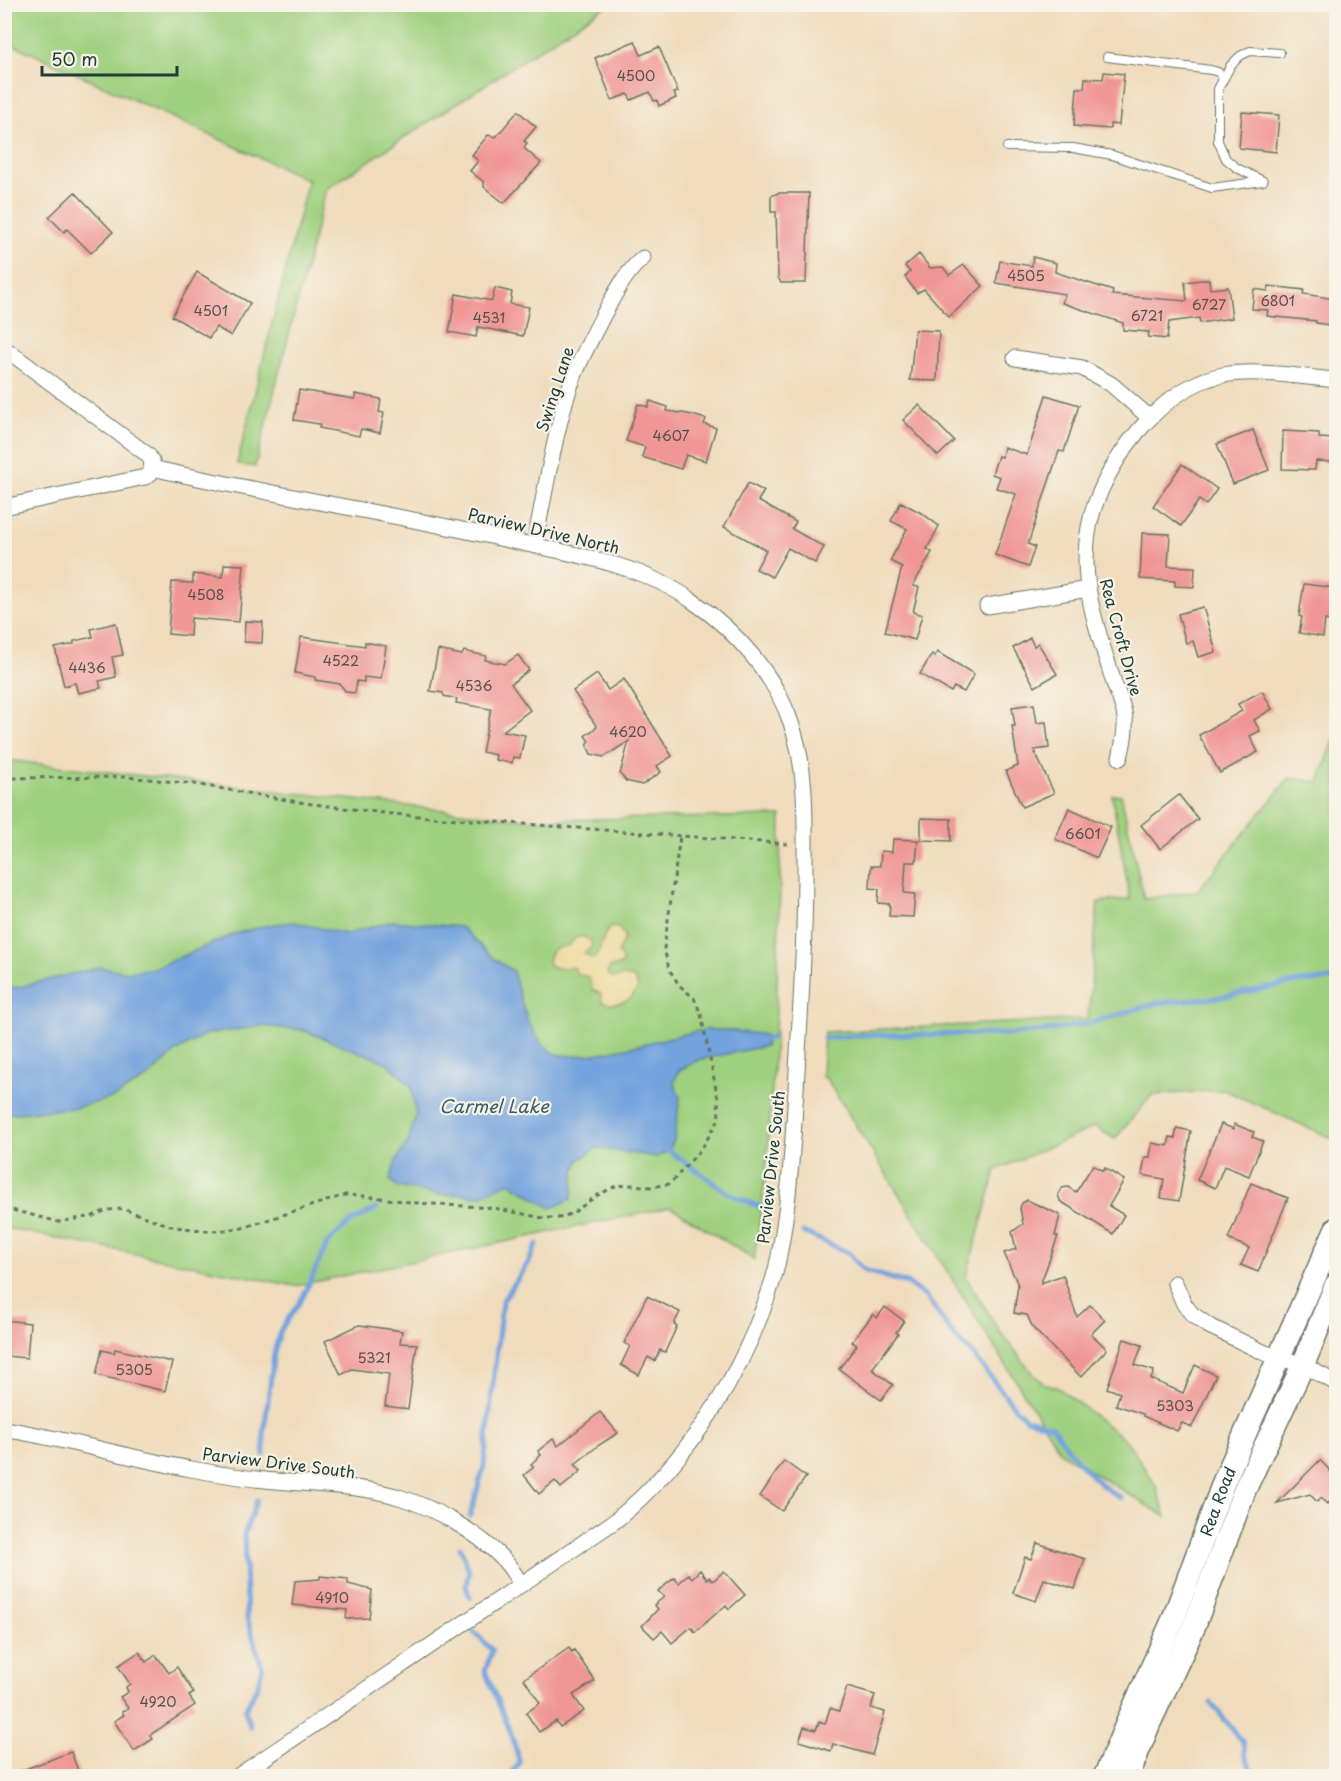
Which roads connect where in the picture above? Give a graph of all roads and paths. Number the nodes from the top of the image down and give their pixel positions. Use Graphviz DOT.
graph roads {
  1 [pos="1280,53"];
  2 [pos="1107,57"];
  3 [pos="1223,78"];
  4 [pos="1007,147"];
  5 [pos="643,258"];
  6 [pos="4,348"];
  7 [pos="1015,358"];
  8 [pos="1336,380"];
  9 [pos="1150,418"];
  10 [pos="152,465"];
  11 [pos="4,507"];
  12 [pos="534,545"];
  13 [pos="1088,589"];
  14 [pos="987,606"];
  15 [pos="1120,758"];
  16 [pos="4,778"];
  17 [pos="803,796"];
  18 [pos="680,836"];
  19 [pos="805,845"];
  20 [pos="4,1208"];
  21 [pos="1336,1229"];
  22 [pos="1175,1283"];
  23 [pos="1336,1285"];
  24 [pos="1279,1358"];
  25 [pos="1303,1365"];
  26 [pos="1336,1383"];
  27 [pos="4,1429"];
  28 [pos="521,1584"];
  29 [pos="238,1776"];
  30 [pos="1105,1776"];
  31 [pos="1128,1776"];
  1 -- 3 [label="lane"];
  2 -- 3 [label="lane"];
  3 -- 4 [label="lane"];
  5 -- 12 [label="street, Swing Lane"];
  6 -- 10 [label="street, Parview Drive North"];
  7 -- 9 [label="street"];
  8 -- 9 [label="street, Rea Croft Drive"];
  9 -- 13 [label="street, Rea Croft Drive"];
  10 -- 11 [label="street"];
  10 -- 12 [label="street, Parview Drive North"];
  12 -- 17 [label="street, Parview Drive North"];
  13 -- 14 [label="street"];
  13 -- 15 [label="street, Rea Croft Drive"];
  16 -- 18 [label="path"];
  17 -- 19 [label="street, Parview Drive South"];
  18 -- 19 [label="path"];
  18 -- 20 [label="path"];
  19 -- 28 [label="street, Parview Drive South"];
  21 -- 24 [label="main road, Rea Road"];
  22 -- 24 [label="street"];
  23 -- 25 [label="main road, Rea Road"];
  24 -- 25 [label="street"];
  24 -- 30 [label="main road, Rea Road"];
  25 -- 26 [label="street"];
  25 -- 31 [label="main road, Rea Road"];
  27 -- 28 [label="street, Parview Drive South"];
  28 -- 29 [label="street, Parview Drive South"];
}
